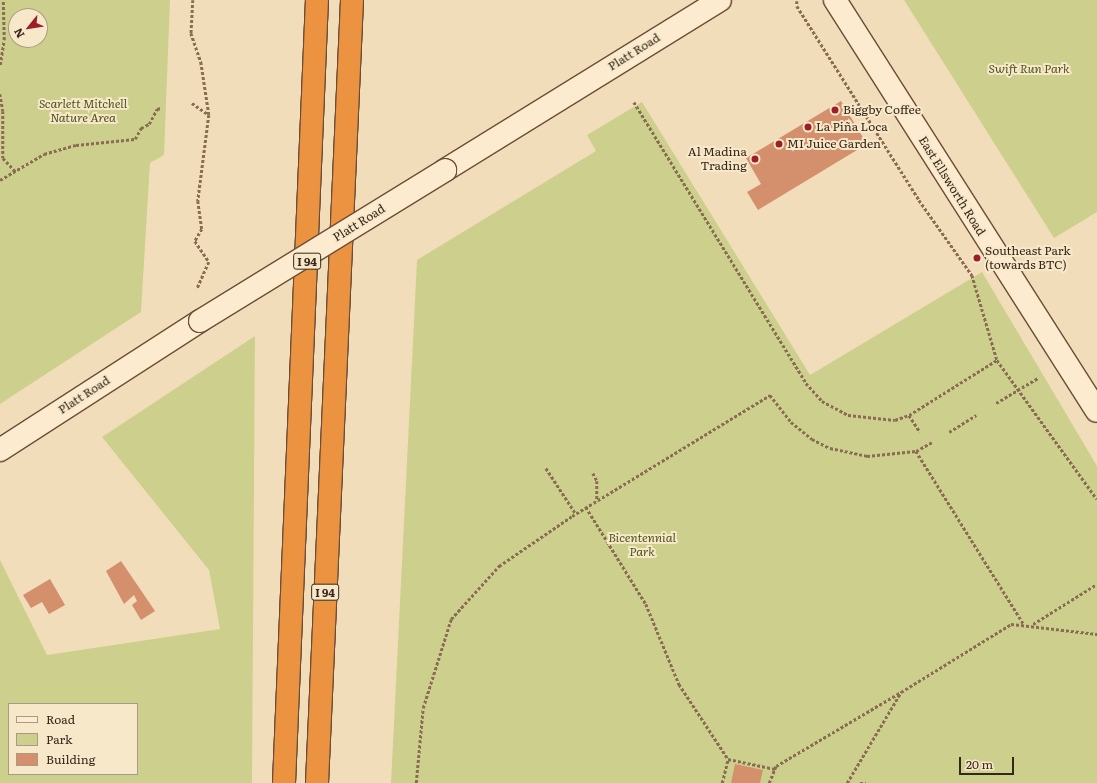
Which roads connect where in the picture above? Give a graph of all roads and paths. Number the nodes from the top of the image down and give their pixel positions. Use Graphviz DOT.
graph roads {
  1 [pos="3,0"];
  2 [pos="193,0"];
  3 [pos="317,0"];
  4 [pos="352,0"];
  5 [pos="720,0"];
  6 [pos="835,0"];
  7 [pos="797,1"];
  8 [pos="0,64"];
  9 [pos="0,94"];
  10 [pos="634,102"];
  11 [pos="192,103"];
  12 [pos="161,108"];
  13 [pos="209,115"];
  14 [pos="15,171"];
  15 [pos="0,180"];
  16 [pos="197,289"];
  17 [pos="997,360"];
  18 [pos="1038,378"];
  19 [pos="1016,391"];
  20 [pos="996,403"];
  21 [pos="1097,411"];
  22 [pos="909,415"];
  23 [pos="976,415"];
  24 [pos="920,432"];
  25 [pos="949,432"];
  26 [pos="932,442"];
  27 [pos="0,450"];
  28 [pos="916,451"];
  29 [pos="546,468"];
  30 [pos="593,473"];
  31 [pos="1097,499"];
  32 [pos="597,501"];
  33 [pos="586,507"];
  34 [pos="576,514"];
  35 [pos="1097,584"];
  36 [pos="1023,623"];
  37 [pos="1033,625"];
  38 [pos="1097,634"];
  39 [pos="901,692"];
  40 [pos="728,759"];
  41 [pos="775,769"];
  42 [pos="284,783"];
  43 [pos="317,783"];
  44 [pos="416,783"];
  45 [pos="722,783"];
  46 [pos="768,783"];
  47 [pos="846,783"];
  48 [pos="860,783"];
  49 [pos="866,783"];
  1 -- 8 [label="path"];
  2 -- 13 [label="path"];
  3 -- 42 [label="highway, I 94"];
  4 -- 43 [label="highway, I 94"];
  5 -- 27 [label="main road, Platt Road, bridge"];
  6 -- 21 [label="main road, East Ellsworth Road"];
  7 -- 17 [label="path"];
  9 -- 14 [label="path"];
  10 -- 22 [label="path"];
  11 -- 13 [label="path"];
  12 -- 14 [label="path"];
  13 -- 16 [label="path"];
  14 -- 15 [label="path"];
  17 -- 19 [label="path"];
  17 -- 22 [label="path"];
  18 -- 19 [label="path"];
  19 -- 20 [label="path"];
  19 -- 31 [label="path"];
  22 -- 24 [label="path"];
  23 -- 25 [label="path"];
  26 -- 28 [label="path"];
  28 -- 32 [label="path"];
  28 -- 36 [label="path"];
  29 -- 34 [label="path"];
  30 -- 32 [label="path"];
  32 -- 33 [label="path"];
  33 -- 34 [label="path"];
  33 -- 40 [label="path"];
  34 -- 44 [label="path"];
  35 -- 37 [label="path"];
  36 -- 37 [label="path"];
  36 -- 39 [label="path"];
  37 -- 38 [label="path"];
  39 -- 41 [label="path"];
  39 -- 47 [label="path"];
  40 -- 41 [label="path"];
  40 -- 45 [label="path"];
  41 -- 46 [label="path"];
  48 -- 49 [label="path"];
}
